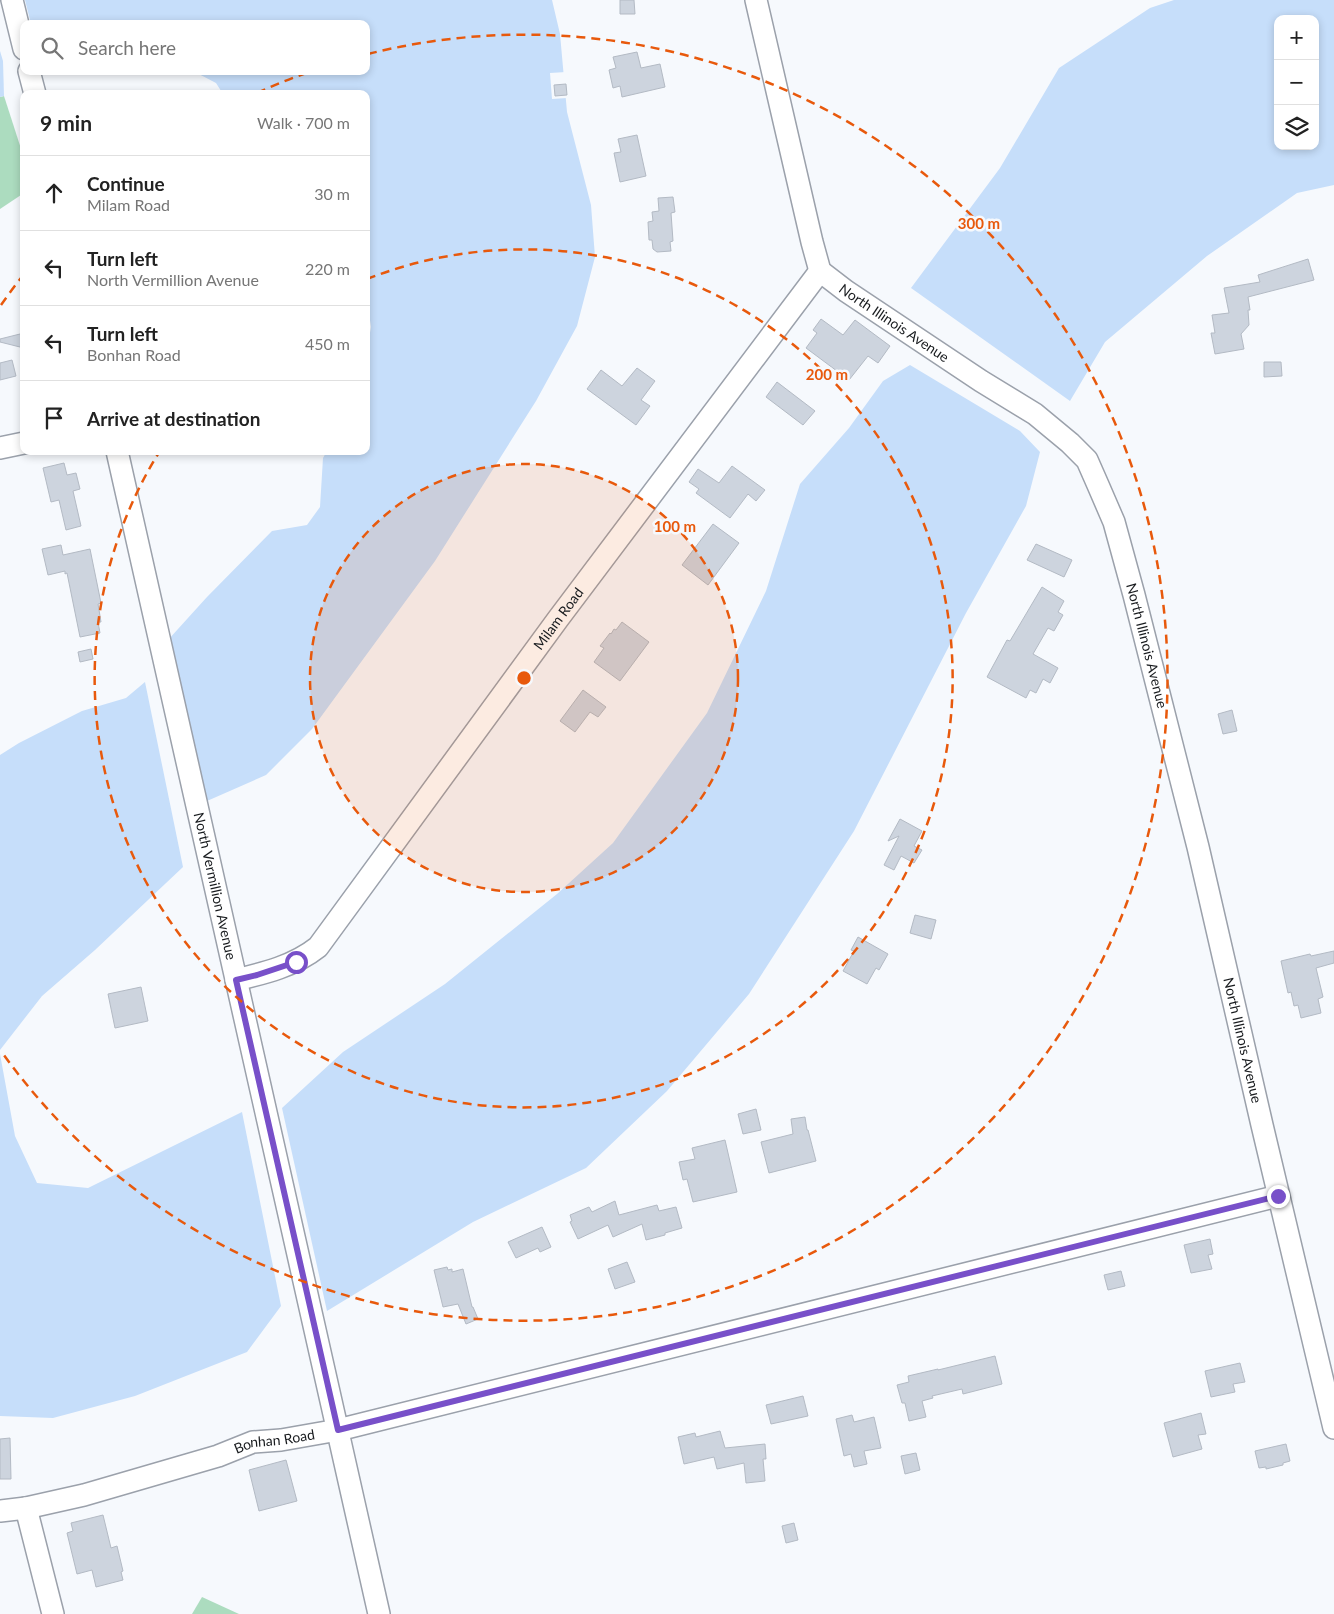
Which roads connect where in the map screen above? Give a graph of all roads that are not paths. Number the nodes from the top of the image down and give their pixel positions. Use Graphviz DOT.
graph roads {
  1 [pos="12,0"];
  2 [pos="756,0"];
  3 [pos="20,32"];
  4 [pos="30,75"];
  5 [pos="34,90"];
  6 [pos="820,271"];
  7 [pos="20,443"];
  8 [pos="0,448"];
  9 [pos="118,455"];
  10 [pos="236,980"];
  11 [pos="1278,1196"];
  12 [pos="1334,1428"];
  13 [pos="338,1430"];
  14 [pos="26,1508"];
  15 [pos="0,1511"];
  16 [pos="53,1614"];
  17 [pos="379,1614"];
  1 -- 3 [label="street"];
  2 -- 6 [label="street"];
  4 -- 5 [label="street"];
  6 -- 10 [label="street, Milam Road"];
  6 -- 11 [label="street, North Illinois Avenue"];
  7 -- 8 [label="street"];
  9 -- 10 [label="street, North Vermillion Avenue"];
  10 -- 13 [label="street, North Vermillion Avenue"];
  11 -- 12 [label="street, North Illinois Avenue"];
  11 -- 13 [label="street, Bonhan Road"];
  13 -- 14 [label="street, Bonhan Road"];
  13 -- 17 [label="street, North Vermillion Avenue"];
  14 -- 15 [label="street, Bonhan Road"];
  14 -- 16 [label="street"];
}
